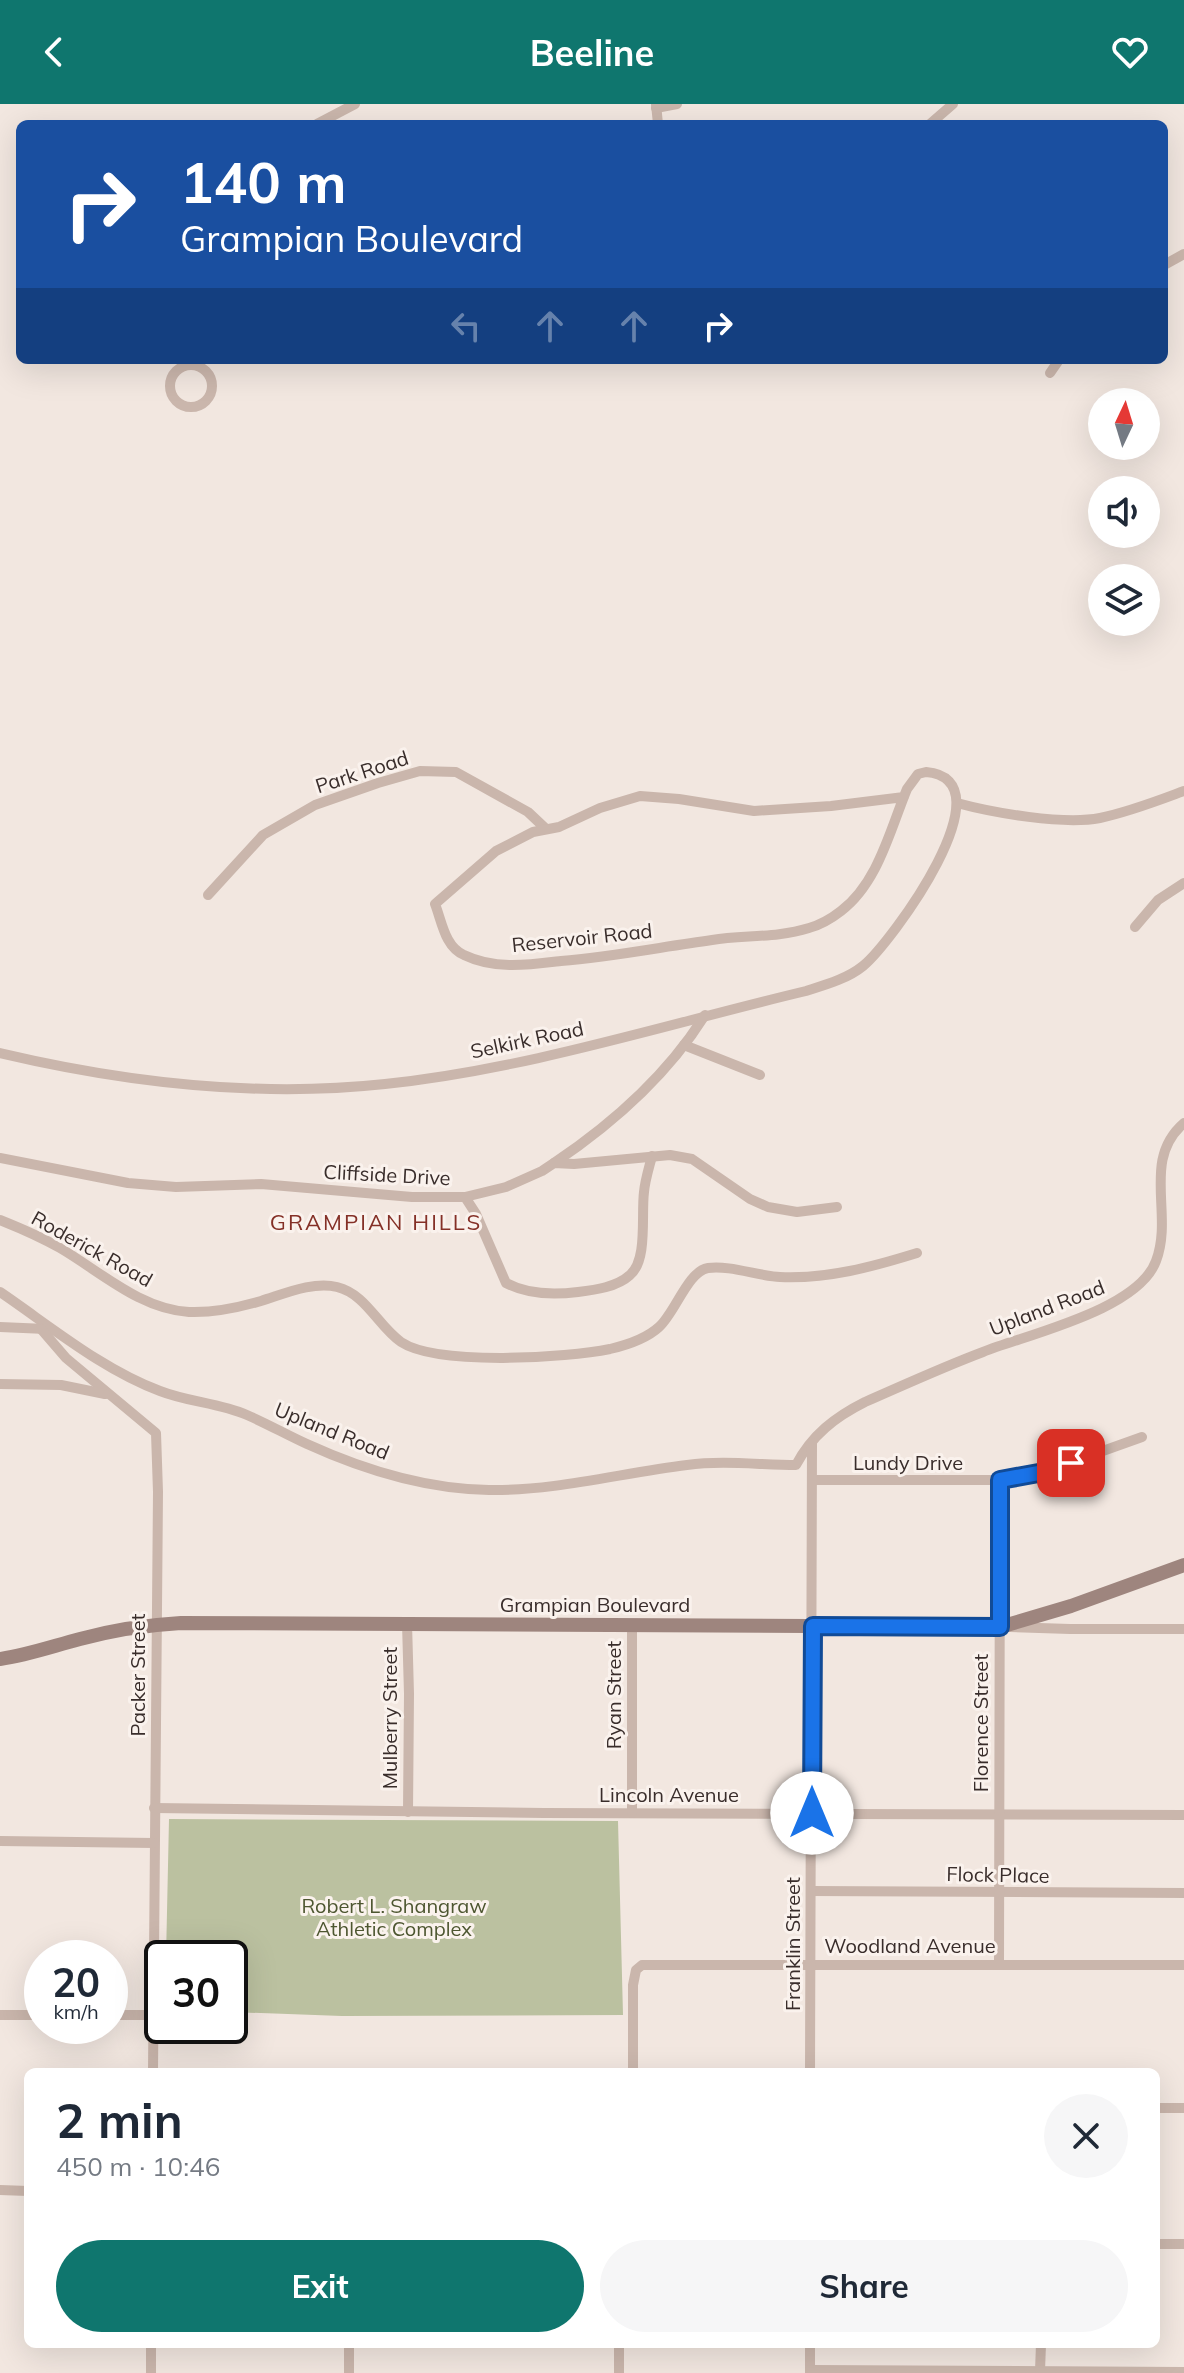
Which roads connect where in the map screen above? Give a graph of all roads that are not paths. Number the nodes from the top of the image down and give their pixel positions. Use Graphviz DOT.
graph roads {
  1 [pos="355,104"];
  2 [pos="677,104"];
  3 [pos="953,104"];
  4 [pos="656,106"];
  5 [pos="325,120"];
  6 [pos="935,120"];
  7 [pos="195,364"];
  8 [pos="200,364"];
  9 [pos="1056,364"];
  10 [pos="1050,373"];
  11 [pos="1184,791"];
  12 [pos="904,797"];
  13 [pos="957,803"];
  14 [pos="545,828"];
  15 [pos="1184,883"];
  16 [pos="208,895"];
  17 [pos="1135,927"];
  18 [pos="705,1015"];
  19 [pos="684,1045"];
  20 [pos="0,1053"];
  21 [pos="760,1075"];
  22 [pos="1184,1123"];
  23 [pos="652,1156"];
  24 [pos="0,1158"];
  25 [pos="554,1163"];
  26 [pos="465,1197"];
  27 [pos="837,1207"];
  28 [pos="0,1220"];
  29 [pos="917,1253"];
  30 [pos="0,1292"];
  31 [pos="0,1327"];
  32 [pos="41,1329"];
  33 [pos="54,1330"];
  34 [pos="0,1384"];
  35 [pos="111,1395"];
  36 [pos="1142,1437"];
  37 [pos="812,1441"];
  38 [pos="812,1480"];
  39 [pos="1000,1480"];
  40 [pos="1184,1565"];
  41 [pos="407,1623"];
  42 [pos="155,1625"];
  43 [pos="632,1625"];
  44 [pos="813,1626"];
  45 [pos="1000,1627"];
  46 [pos="1184,1629"];
  47 [pos="0,1659"];
  48 [pos="154,1808"];
  49 [pos="408,1812"];
  50 [pos="632,1813"];
  51 [pos="812,1813"];
  52 [pos="999,1814"];
  53 [pos="1184,1815"];
  54 [pos="0,1841"];
  55 [pos="154,1843"];
  56 [pos="811,1891"];
  57 [pos="999,1893"];
  58 [pos="1184,1893"];
  59 [pos="153,1940"];
  60 [pos="810,1964"];
  61 [pos="999,1965"];
  62 [pos="1184,1965"];
  63 [pos="0,2015"];
  64 [pos="24,2015"];
  65 [pos="153,2044"];
  66 [pos="153,2068"];
  67 [pos="633,2068"];
  68 [pos="810,2068"];
  69 [pos="1160,2108"];
  70 [pos="1184,2108"];
  71 [pos="0,2190"];
  72 [pos="24,2191"];
  73 [pos="1160,2244"];
  74 [pos="1184,2244"];
  75 [pos="151,2348"];
  76 [pos="349,2348"];
  77 [pos="619,2348"];
  78 [pos="810,2348"];
  79 [pos="1041,2348"];
  80 [pos="1040,2371"];
  81 [pos="810,2372"];
  82 [pos="1010,2372"];
  83 [pos="1184,2372"];
  84 [pos="151,2373"];
  85 [pos="349,2373"];
  86 [pos="619,2373"];
  1 -- 5 [label="street"];
  2 -- 4 [label="street"];
  3 -- 6 [label="street"];
  7 -- 8 [label="street"];
  9 -- 10 [label="street"];
  11 -- 13 [label="street"];
  12 -- 13 [label="street, Reservoir Road"];
  12 -- 14 [label="street, Reservoir Road"];
  12 -- 14 [label="street, Reservoir Road"];
  13 -- 18 [label="street, Selkirk Road"];
  14 -- 16 [label="street, Park Road"];
  15 -- 17 [label="street"];
  18 -- 19 [label="street"];
  18 -- 20 [label="street, Selkirk Road"];
  19 -- 21 [label="street"];
  19 -- 25 [label="street"];
  22 -- 37 [label="street, Upland Road"];
  23 -- 25 [label="street"];
  23 -- 26 [label="street, Cliffside Drive"];
  23 -- 27 [label="street"];
  24 -- 26 [label="street, Cliffside Drive"];
  25 -- 26 [label="street"];
  28 -- 29 [label="street, Roderick Road"];
  30 -- 33 [label="street, Upland Road"];
  31 -- 32 [label="street"];
  32 -- 33 [label="street"];
  32 -- 35 [label="street, Packer Street"];
  33 -- 37 [label="street, Upland Road"];
  34 -- 35 [label="street"];
  35 -- 42 [label="street, Packer Street"];
  36 -- 39 [label="street, Lundy Drive"];
  37 -- 38 [label="street"];
  38 -- 39 [label="street, Lundy Drive"];
  38 -- 44 [label="street, Franklin Street"];
  39 -- 45 [label="street, Florence Street"];
  40 -- 45 [label="street, Grampian Boulevard"];
  41 -- 42 [label="street, Grampian Boulevard"];
  41 -- 43 [label="street, Grampian Boulevard"];
  41 -- 49 [label="street, Mulberry Street"];
  42 -- 47 [label="street, Grampian Boulevard"];
  42 -- 48 [label="street, Packer Street"];
  43 -- 44 [label="street, Grampian Boulevard"];
  43 -- 50 [label="street, Ryan Street"];
  44 -- 45 [label="street, Grampian Boulevard"];
  44 -- 51 [label="street, Franklin Street"];
  45 -- 46 [label="street"];
  45 -- 52 [label="street, Florence Street"];
  48 -- 49 [label="street, Lincoln Avenue"];
  48 -- 55 [label="street, Packer Street"];
  49 -- 50 [label="street, Lincoln Avenue"];
  50 -- 51 [label="street, Lincoln Avenue"];
  51 -- 52 [label="street, Lincoln Avenue"];
  51 -- 56 [label="street, Franklin Street"];
  52 -- 53 [label="street, Lincoln Avenue"];
  52 -- 57 [label="street, Florence Street"];
  54 -- 55 [label="street"];
  55 -- 59 [label="street, Packer Street"];
  56 -- 57 [label="street, Flock Place"];
  56 -- 60 [label="street, Franklin Street"];
  57 -- 58 [label="street, Flock Place"];
  57 -- 61 [label="street, Florence Street"];
  60 -- 61 [label="street, Woodland Avenue"];
  60 -- 67 [label="street, Woodland Avenue"];
  60 -- 68 [label="street, Franklin Street"];
  61 -- 62 [label="street, Woodland Avenue"];
  63 -- 64 [label="street"];
  65 -- 66 [label="street, Packer Street"];
  69 -- 70 [label="street"];
  71 -- 72 [label="street"];
  73 -- 74 [label="street"];
  75 -- 84 [label="street"];
  76 -- 85 [label="street"];
  77 -- 86 [label="street"];
  78 -- 81 [label="street"];
  79 -- 80 [label="street"];
  80 -- 82 [label="street"];
  80 -- 83 [label="street"];
  81 -- 82 [label="street"];
}
